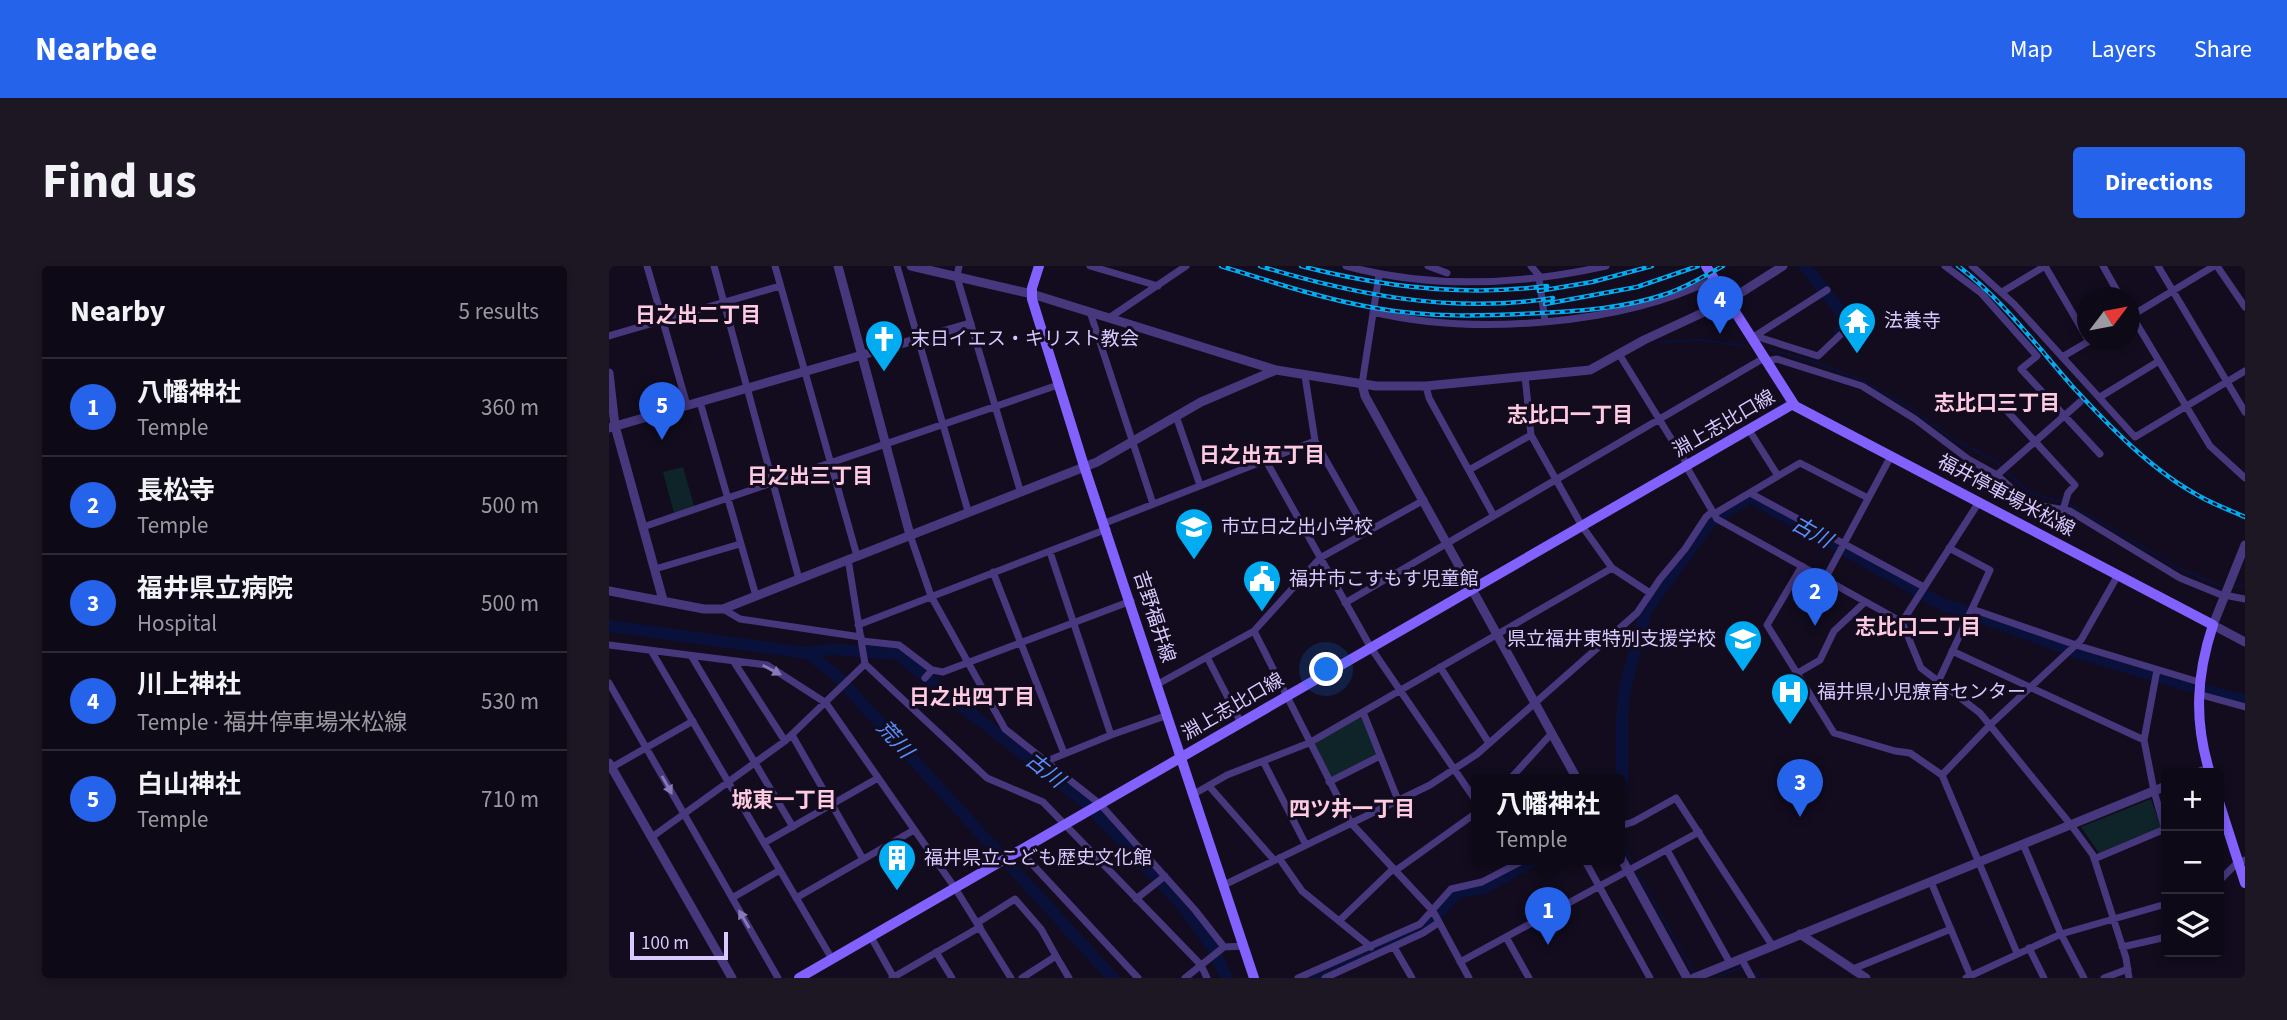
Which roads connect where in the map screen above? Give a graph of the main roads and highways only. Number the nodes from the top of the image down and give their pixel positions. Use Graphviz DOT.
graph roads {
  1 [pos="1039,266"];
  2 [pos="1706,266"];
  3 [pos="1793,404"];
  4 [pos="1182,757"];
  5 [pos="2204,768"];
  6 [pos="2224,815"];
  7 [pos="2242,861"];
  8 [pos="2245,883"];
  9 [pos="799,978"];
  10 [pos="1254,978"];
  1 -- 4 [label="main road, 吉野福井線"];
  2 -- 3 [label="main road, 福井停車場米松線"];
  3 -- 4 [label="main road, 淵上志比口線"];
  3 -- 5 [label="main road, 福井停車場米松線"];
  4 -- 9 [label="main road, 淵上志比口線"];
  4 -- 10 [label="main road, 吉野福井線"];
  6 -- 7 [label="main road"];
  7 -- 8 [label="main road"];
}
